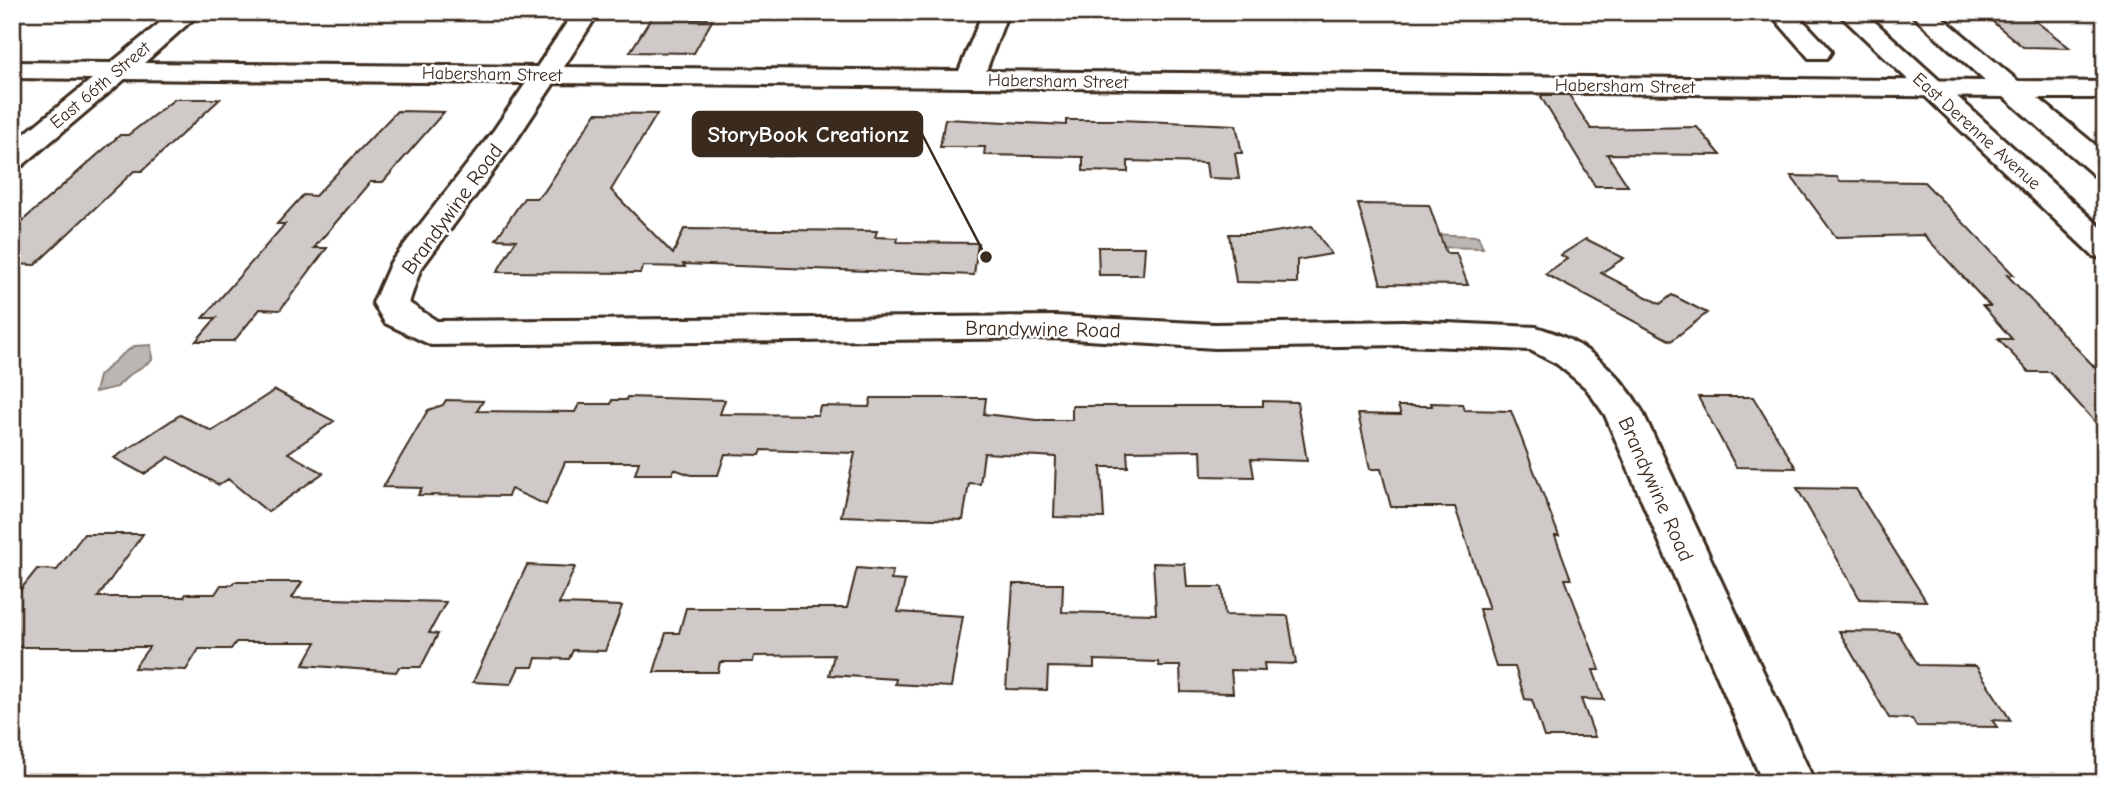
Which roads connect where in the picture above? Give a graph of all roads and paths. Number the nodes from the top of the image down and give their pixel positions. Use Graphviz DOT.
graph roads {
  1 [pos="189,12"];
  2 [pos="587,12"];
  3 [pos="996,12"];
  4 [pos="1780,12"];
  5 [pos="1849,12"];
  6 [pos="1921,12"];
  7 [pos="1818,52"];
  8 [pos="12,70"];
  9 [pos="116,71"];
  10 [pos="543,75"];
  11 [pos="969,80"];
  12 [pos="1928,88"];
  13 [pos="2009,89"];
  14 [pos="2105,90"];
  15 [pos="12,159"];
  16 [pos="2105,169"];
  17 [pos="2105,248"];
  18 [pos="1789,783"];
  1 -- 9 [label="main road, East 66th Street"];
  2 -- 10 [label="main road, Brandywine Road"];
  3 -- 11 [label="main road"];
  4 -- 7 [label="main road"];
  5 -- 12 [label="main road, East Derenne Avenue"];
  6 -- 13 [label="main road"];
  8 -- 9 [label="main road, Habersham Street"];
  9 -- 10 [label="main road, Habersham Street"];
  9 -- 15 [label="main road, East 66th Street"];
  10 -- 11 [label="main road, Habersham Street"];
  10 -- 18 [label="main road, Brandywine Road"];
  11 -- 12 [label="main road, Habersham Street"];
  12 -- 13 [label="main road, Habersham Street"];
  12 -- 17 [label="main road, East Derenne Avenue"];
  13 -- 14 [label="main road, Habersham Street"];
  13 -- 16 [label="main road"];
}
